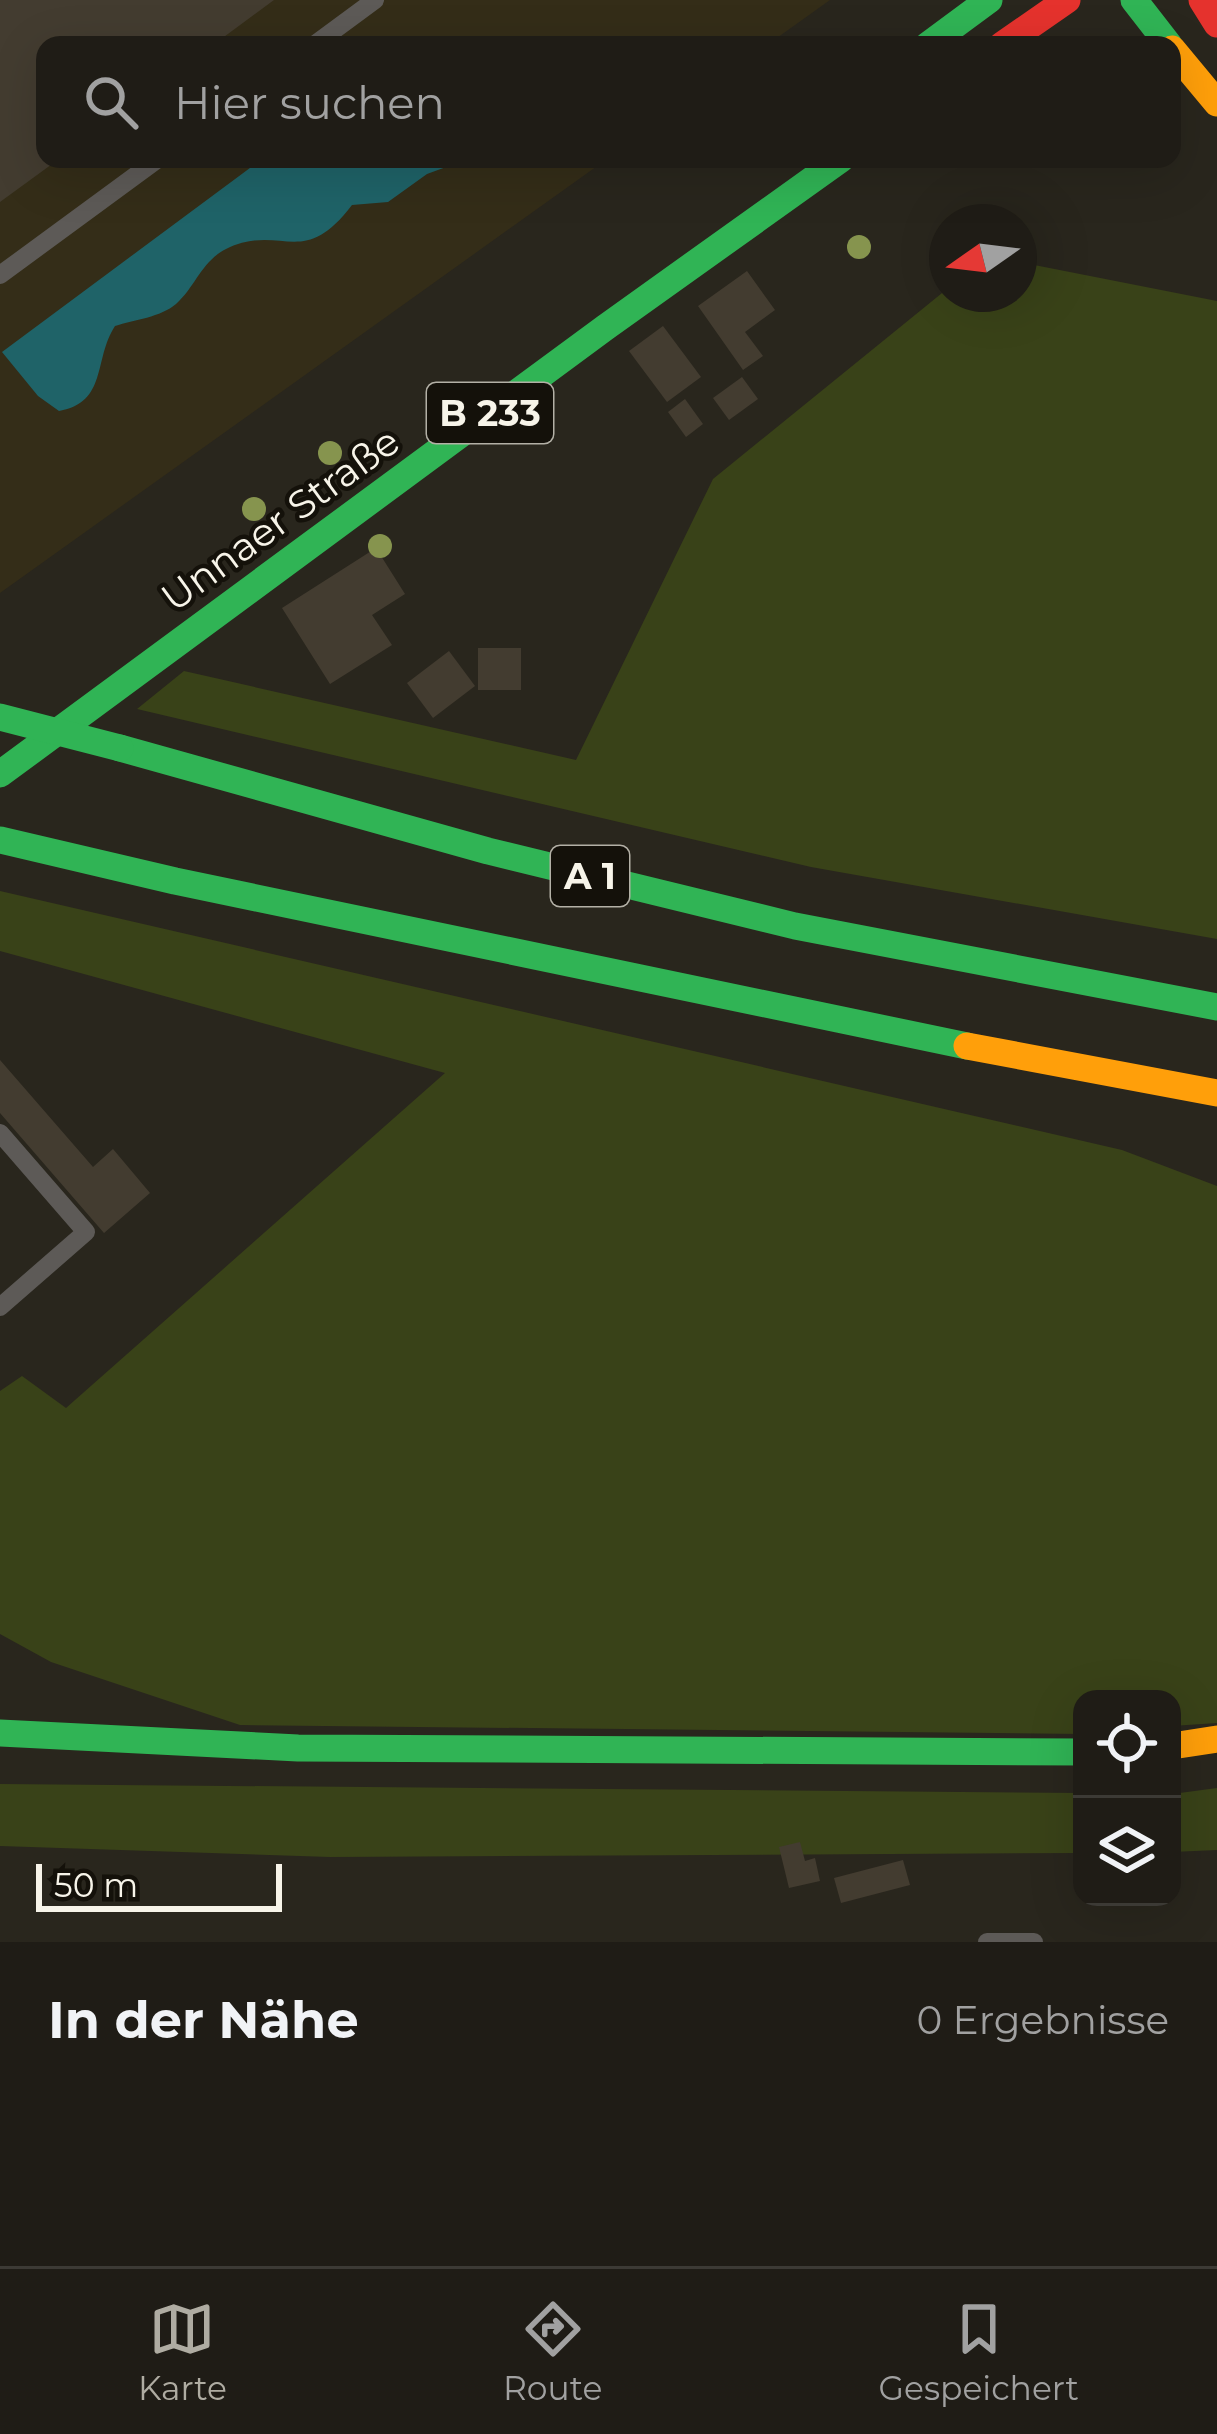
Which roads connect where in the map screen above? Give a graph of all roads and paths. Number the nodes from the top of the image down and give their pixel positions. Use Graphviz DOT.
graph roads {
  1 [pos="375,0"];
  2 [pos="989,0"];
  3 [pos="1067,0"];
  4 [pos="1134,0"];
  5 [pos="1202,0"];
  6 [pos="1217,24"];
  7 [pos="326,36"];
  8 [pos="940,36"];
  9 [pos="1015,36"];
  10 [pos="1162,36"];
  11 [pos="1181,60"];
  12 [pos="1181,87"];
  13 [pos="1217,106"];
  14 [pos="146,168"];
  15 [pos="828,168"];
  16 [pos="0,275"];
  17 [pos="34,704"];
  18 [pos="0,717"];
  19 [pos="0,729"];
  20 [pos="0,774"];
  21 [pos="0,840"];
  22 [pos="1217,979"];
  23 [pos="1065,980"];
  24 [pos="1217,1007"];
  25 [pos="1045,1063"];
  26 [pos="1217,1093"];
  27 [pos="1152,1111"];
  28 [pos="0,1133"];
  29 [pos="0,1306"];
  30 [pos="6,1722"];
  31 [pos="1217,1739"];
  32 [pos="1181,1745"];
  33 [pos="67,1750"];
  34 [pos="1073,1752"];
  35 [pos="1073,1776"];
  36 [pos="987,1942"];
  37 [pos="1034,1942"];
  1 -- 7 [label="lane"];
  2 -- 8 [label="main road"];
  3 -- 9 [label="main road"];
  4 -- 10 [label="main road"];
  5 -- 6 [label="main road"];
  11 -- 13 [label="main road"];
  12 -- 13 [label="main road"];
  14 -- 16 [label="lane"];
  15 -- 20 [label="main road, Unnaer Straße / B 233"];
  17 -- 19 [label="main road"];
  18 -- 23 [label="main road, A 1, bridge"];
  21 -- 25 [label="main road, A 1"];
  22 -- 23 [label="main road"];
  23 -- 24 [label="main road, A 1"];
  25 -- 26 [label="main road, A 1"];
  25 -- 27 [label="main road"];
  28 -- 29 [label="lane"];
  30 -- 33 [label="main road"];
  31 -- 32 [label="main road"];
  33 -- 34 [label="main road"];
  33 -- 35 [label="main road"];
  36 -- 37 [label="lane"];
}
